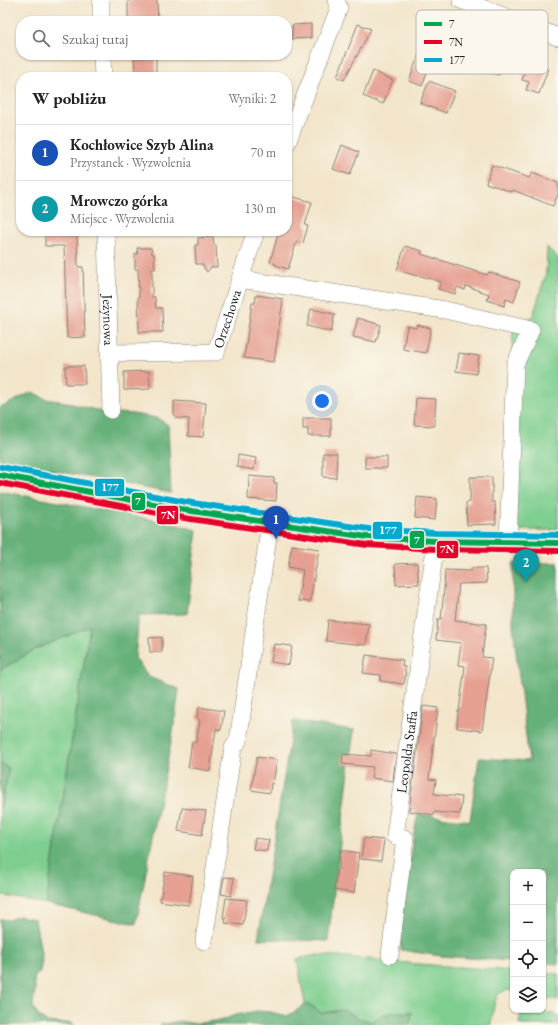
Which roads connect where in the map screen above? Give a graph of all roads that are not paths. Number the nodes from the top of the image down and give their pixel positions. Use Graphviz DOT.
graph roads {
  1 [pos="101,0"];
  2 [pos="336,0"];
  3 [pos="461,0"];
  4 [pos="487,10"];
  5 [pos="102,16"];
  6 [pos="548,34"];
  7 [pos="558,38"];
  8 [pos="102,60"];
  9 [pos="103,72"];
  10 [pos="292,130"];
  11 [pos="106,236"];
  12 [pos="254,236"];
  13 [pos="240,279"];
  14 [pos="109,353"];
  15 [pos="111,410"];
  16 [pos="0,475"];
  17 [pos="270,523"];
  18 [pos="436,541"];
  19 [pos="508,542"];
  20 [pos="558,543"];
  21 [pos="204,941"];
  22 [pos="390,955"];
  1 -- 5 [label="street"];
  2 -- 10 [label="street"];
  3 -- 4 [label="street"];
  6 -- 7 [label="street"];
  8 -- 9 [label="street"];
  11 -- 14 [label="street, Jeżynowa"];
  12 -- 13 [label="street, Orzechowa"];
  13 -- 14 [label="street, Orzechowa"];
  13 -- 19 [label="street"];
  14 -- 15 [label="street, Jeżynowa"];
  16 -- 17 [label="street"];
  17 -- 18 [label="street"];
  17 -- 21 [label="street"];
  18 -- 19 [label="street"];
  18 -- 22 [label="street, Leopolda Staffa"];
  19 -- 20 [label="street"];
}
